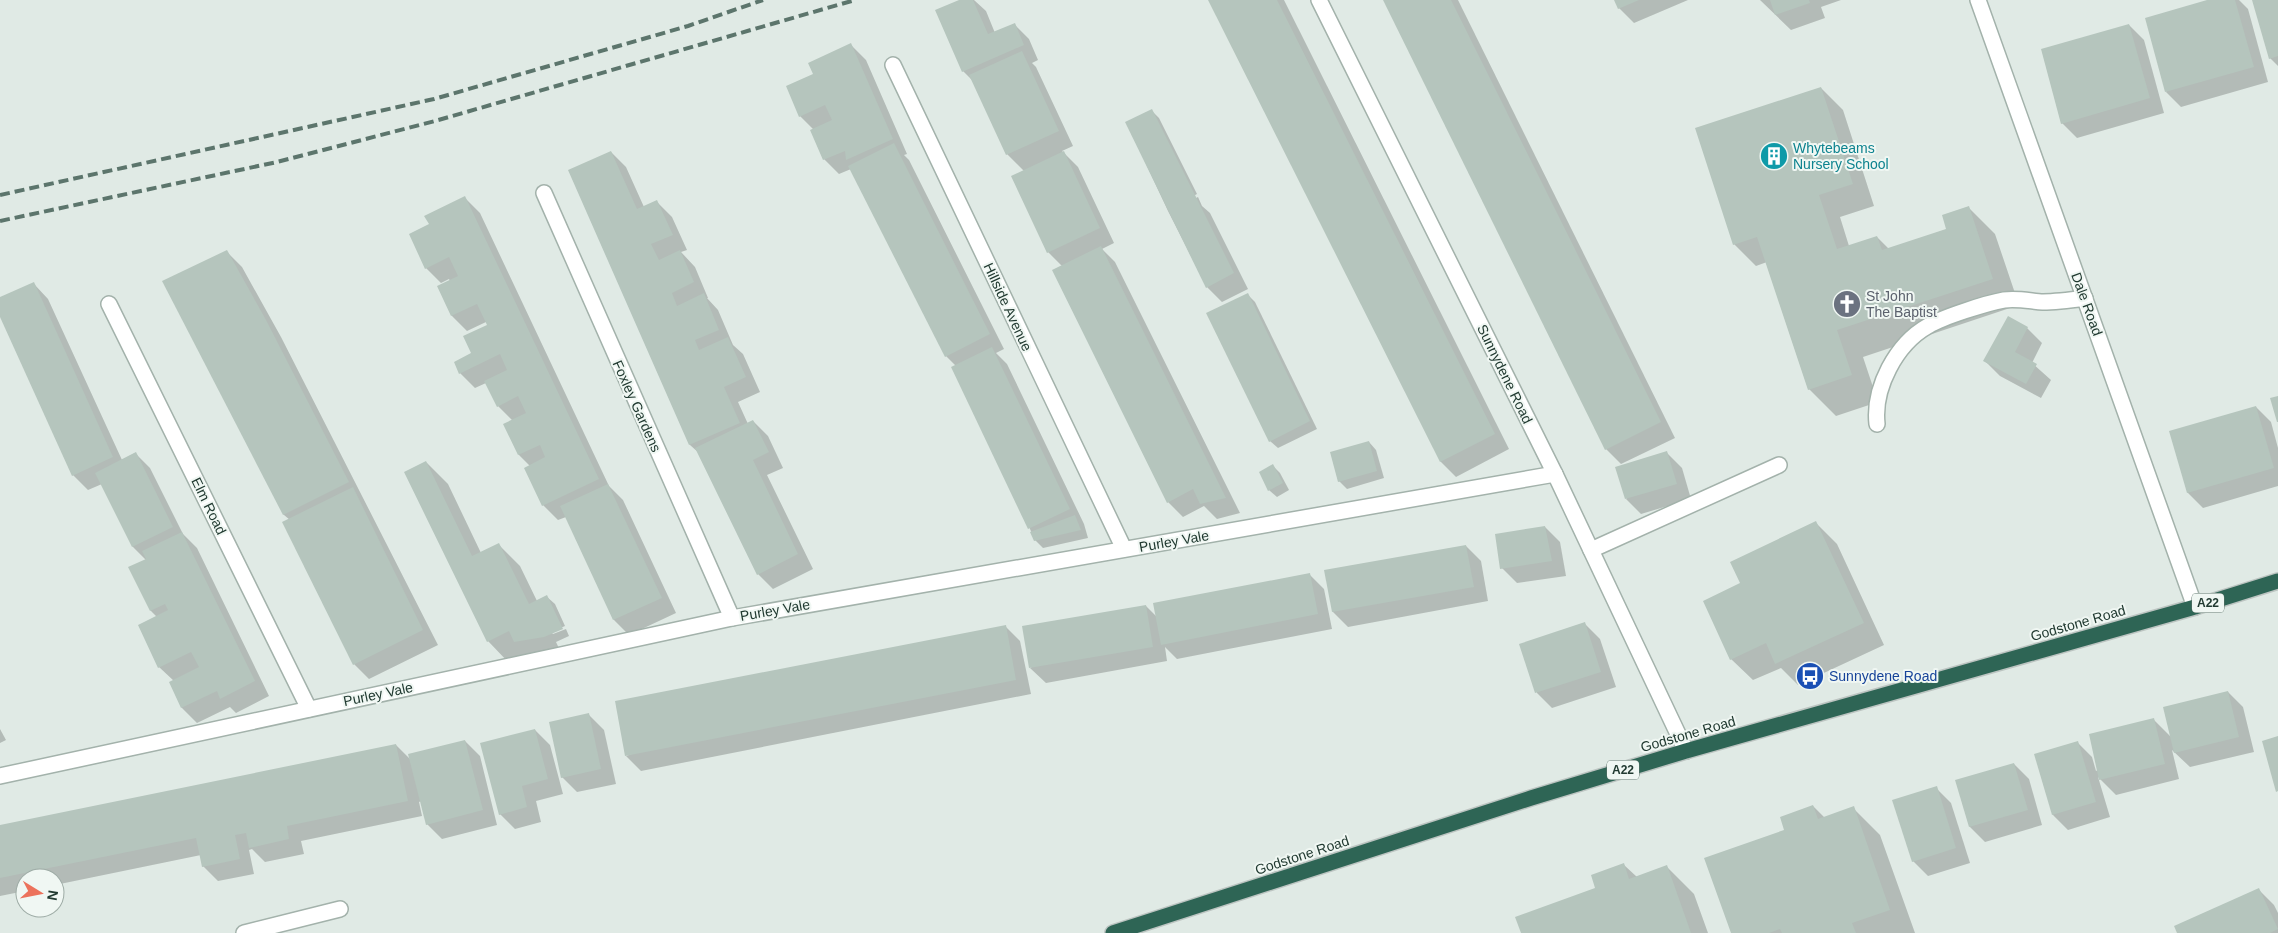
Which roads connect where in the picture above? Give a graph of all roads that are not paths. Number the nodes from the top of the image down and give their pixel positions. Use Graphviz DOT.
graph roads {
  1 [pos="1319,0"];
  2 [pos="1980,1"];
  3 [pos="893,65"];
  4 [pos="544,193"];
  5 [pos="2085,298"];
  6 [pos="109,304"];
  7 [pos="1877,424"];
  8 [pos="1779,465"];
  9 [pos="1555,474"];
  10 [pos="1124,549"];
  11 [pos="1591,550"];
  12 [pos="2278,581"];
  13 [pos="2195,606"];
  14 [pos="732,618"];
  15 [pos="308,709"];
  16 [pos="1686,751"];
  17 [pos="0,776"];
  18 [pos="340,909"];
  19 [pos="244,933"];
  20 [pos="1113,933"];
  1 -- 9 [label="street, Sunnydene Road"];
  2 -- 5 [label="street, Dale Road"];
  3 -- 10 [label="street, Hillside Avenue"];
  4 -- 14 [label="street, Foxley Gardens"];
  5 -- 7 [label="street"];
  5 -- 13 [label="street, Dale Road"];
  6 -- 15 [label="street, Elm Road"];
  8 -- 11 [label="street"];
  9 -- 10 [label="street, Purley Vale"];
  9 -- 11 [label="street, Sunnydene Road"];
  10 -- 14 [label="street, Purley Vale"];
  11 -- 16 [label="street, Sunnydene Road"];
  12 -- 13 [label="highway, Godstone Road / A22"];
  13 -- 16 [label="highway, Godstone Road / A22"];
  14 -- 15 [label="street, Purley Vale"];
  15 -- 17 [label="street, Purley Vale"];
  16 -- 20 [label="highway, Godstone Road / A22"];
  18 -- 19 [label="street"];
}
